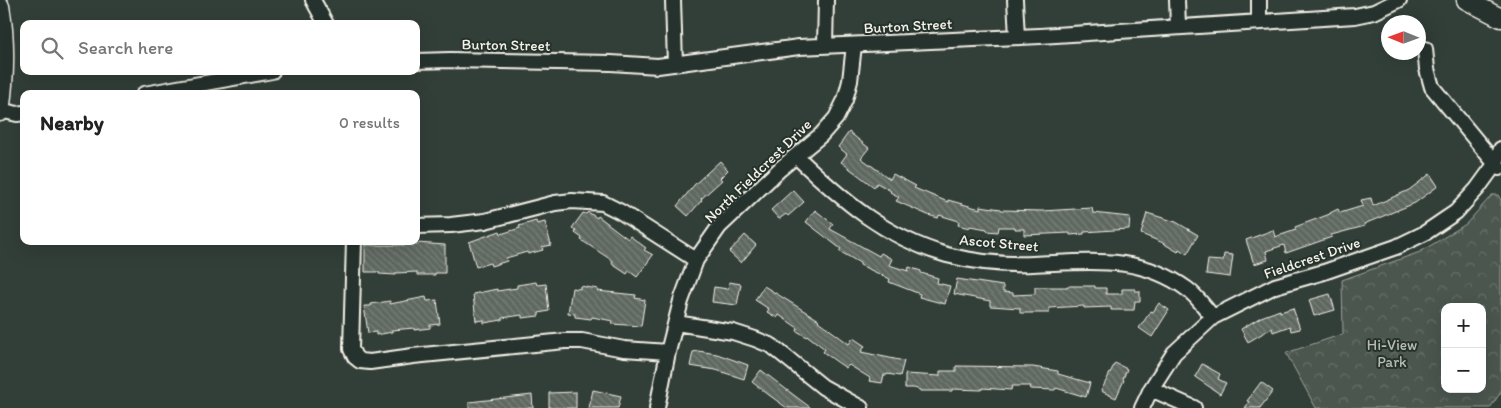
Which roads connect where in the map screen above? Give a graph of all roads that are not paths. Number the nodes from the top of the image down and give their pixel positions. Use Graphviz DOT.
graph roads {
  1 [pos="313,0"];
  2 [pos="673,0"];
  3 [pos="826,0"];
  4 [pos="1015,0"];
  5 [pos="1177,0"];
  6 [pos="1259,0"];
  7 [pos="1399,0"];
  8 [pos="1466,0"];
  9 [pos="0,6"];
  10 [pos="1501,18"];
  11 [pos="324,20"];
  12 [pos="1260,21"];
  13 [pos="1178,26"];
  14 [pos="1017,37"];
  15 [pos="854,45"];
  16 [pos="825,46"];
  17 [pos="1426,59"];
  18 [pos="420,61"];
  19 [pos="675,64"];
  20 [pos="250,75"];
  21 [pos="166,90"];
  22 [pos="0,111"];
  23 [pos="20,114"];
  24 [pos="1501,149"];
  25 [pos="796,156"];
  26 [pos="1499,167"];
  27 [pos="420,226"];
  28 [pos="354,245"];
  29 [pos="696,260"];
  30 [pos="1212,317"];
  31 [pos="676,323"];
  32 [pos="668,352"];
  33 [pos="1151,388"];
  34 [pos="657,408"];
  35 [pos="861,408"];
  36 [pos="1142,408"];
  37 [pos="1194,408"];
  1 -- 11 [label="street"];
  2 -- 19 [label="street"];
  3 -- 16 [label="street"];
  4 -- 14 [label="street"];
  5 -- 13 [label="street"];
  6 -- 12 [label="street"];
  7 -- 12 [label="street, Burton Street"];
  8 -- 10 [label="main road"];
  9 -- 22 [label="main road"];
  12 -- 13 [label="street, Burton Street"];
  13 -- 14 [label="street, Burton Street"];
  14 -- 15 [label="street, Burton Street"];
  15 -- 16 [label="street, Burton Street"];
  15 -- 25 [label="street, North Fieldcrest Drive"];
  16 -- 19 [label="street, Burton Street"];
  17 -- 26 [label="street"];
  18 -- 19 [label="street, Burton Street"];
  20 -- 21 [label="street"];
  22 -- 23 [label="street"];
  24 -- 26 [label="street, Fieldcrest Drive"];
  25 -- 29 [label="street, North Fieldcrest Drive"];
  25 -- 30 [label="street, Ascot Street"];
  26 -- 30 [label="street, Fieldcrest Drive"];
  27 -- 29 [label="street"];
  28 -- 32 [label="street"];
  29 -- 31 [label="street, North Fieldcrest Drive"];
  30 -- 33 [label="street, Fieldcrest Drive"];
  31 -- 32 [label="street, North Fieldcrest Drive"];
  31 -- 35 [label="street"];
  32 -- 34 [label="street, North Fieldcrest Drive"];
  33 -- 36 [label="street, Fieldcrest Drive"];
  33 -- 37 [label="street"];
}
